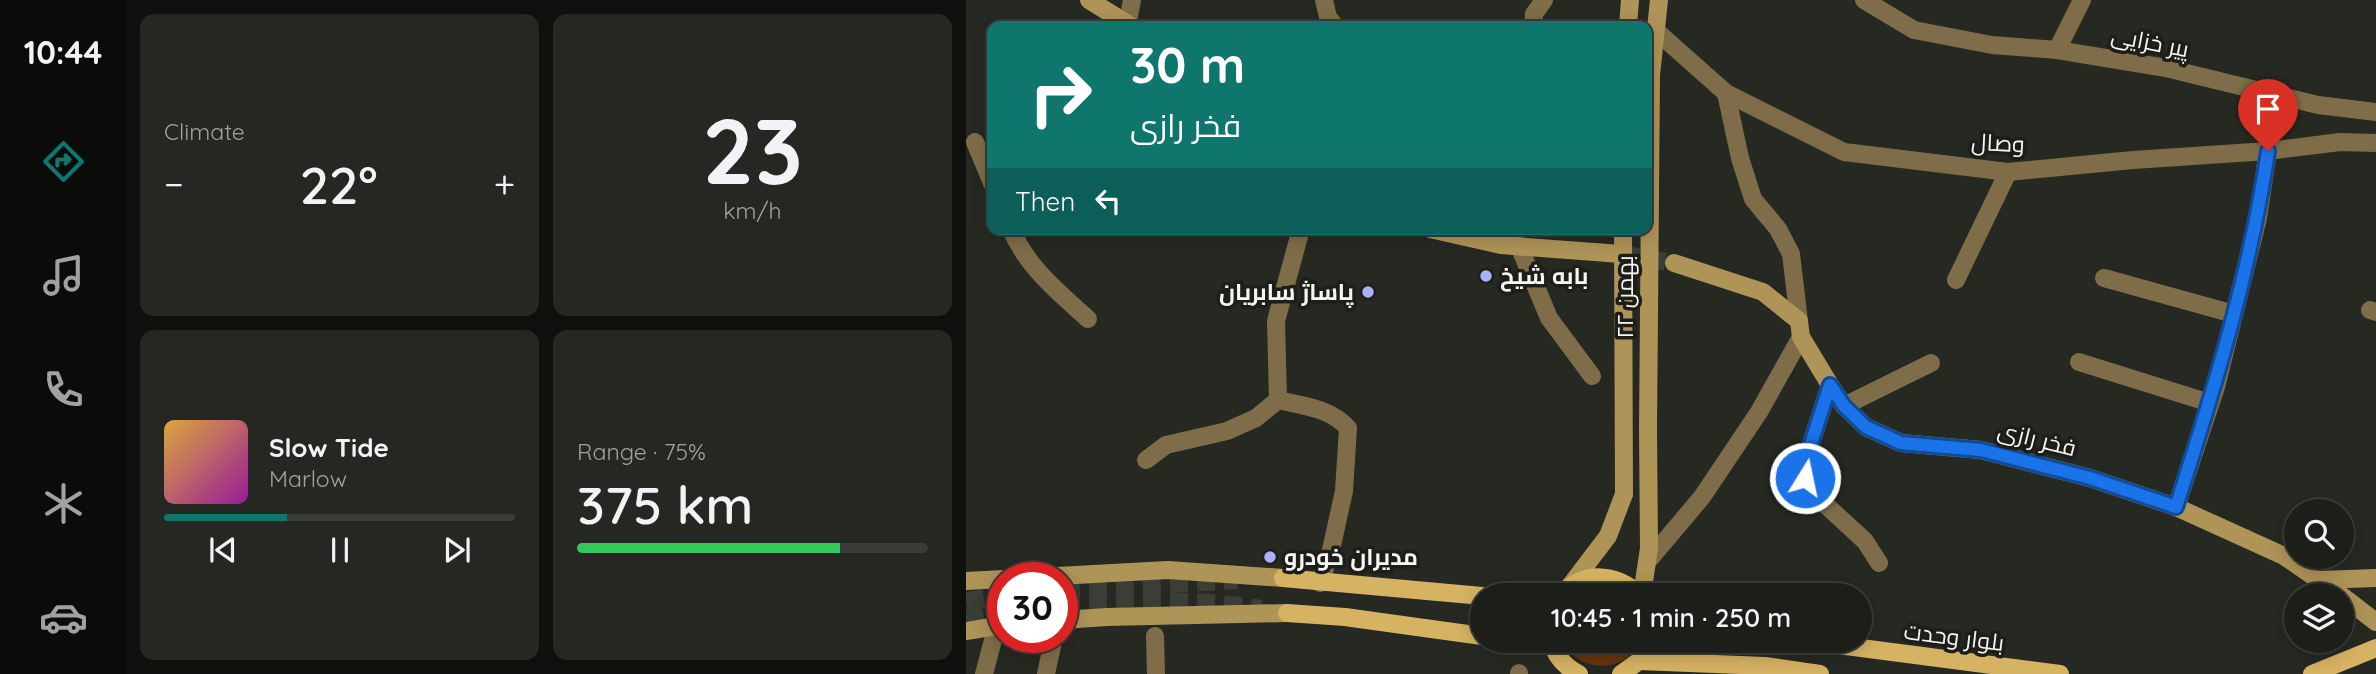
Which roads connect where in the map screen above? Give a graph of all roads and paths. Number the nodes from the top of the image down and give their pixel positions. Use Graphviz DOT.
graph roads {
  1 [pos="1089,0"];
  2 [pos="1132,0"];
  3 [pos="1324,0"];
  4 [pos="1544,0"];
  5 [pos="1630,0"];
  6 [pos="1659,0"];
  7 [pos="1864,0"];
  8 [pos="2082,0"];
  9 [pos="1124,21"];
  10 [pos="1129,21"];
  11 [pos="1331,21"];
  12 [pos="1533,21"];
  13 [pos="1628,21"];
  14 [pos="1654,30"];
  15 [pos="2057,50"];
  16 [pos="1652,60"];
  17 [pos="1726,93"];
  18 [pos="2376,112"];
  19 [pos="975,142"];
  20 [pos="2376,143"];
  21 [pos="2268,151"];
  22 [pos="987,171"];
  23 [pos="2008,172"];
  24 [pos="1014,235"];
  25 [pos="1299,235"];
  26 [pos="1484,235"];
  27 [pos="1623,235"];
  28 [pos="1650,235"];
  29 [pos="1502,237"];
  30 [pos="1519,246"];
  31 [pos="1621,254"];
  32 [pos="1674,263"];
  33 [pos="2104,278"];
  34 [pos="1956,281"];
  35 [pos="2234,314"];
  36 [pos="1088,319"];
  37 [pos="1800,329"];
  38 [pos="2079,362"];
  39 [pos="1931,363"];
  40 [pos="1592,376"];
  41 [pos="1830,385"];
  42 [pos="1278,400"];
  43 [pos="2210,403"];
  44 [pos="1844,406"];
  45 [pos="1146,460"];
  46 [pos="2176,507"];
  47 [pos="1648,561"];
  48 [pos="1880,563"];
  49 [pos="1078,575"];
  50 [pos="1283,578"];
  51 [pos="2376,578"];
  52 [pos="987,580"];
  53 [pos="2319,580"];
  54 [pos="966,581"];
  55 [pos="1320,583"];
  56 [pos="1569,583"];
  57 [pos="1577,583"];
  58 [pos="1624,583"];
  59 [pos="1643,583"];
  60 [pos="2323,583"];
  61 [pos="1470,595"];
  62 [pos="2354,606"];
  63 [pos="1287,613"];
  64 [pos="1078,619"];
  65 [pos="2376,622"];
  66 [pos="987,627"];
  67 [pos="966,631"];
  68 [pos="1470,634"];
  69 [pos="1155,636"];
  70 [pos="2376,648"];
  71 [pos="1872,649"];
  72 [pos="991,653"];
  73 [pos="1051,653"];
  74 [pos="1557,653"];
  75 [pos="1643,653"];
  76 [pos="1639,661"];
  77 [pos="984,674"];
  78 [pos="1046,674"];
  79 [pos="1156,674"];
  80 [pos="1579,674"];
  81 [pos="1621,674"];
  82 [pos="1820,674"];
  83 [pos="2060,674"];
  84 [pos="2314,674"];
  1 -- 9 [label="street"];
  2 -- 10 [label="street"];
  3 -- 11 [label="street"];
  4 -- 12 [label="street"];
  5 -- 13 [label="street"];
  6 -- 14 [label="street, ۲۲ بهمن"];
  7 -- 15 [label="street, پیر خزایی"];
  8 -- 15 [label="street"];
  14 -- 16 [label="street, ۲۲ بهمن, bridge"];
  14 -- 17 [label="street, وصال"];
  15 -- 18 [label="street, پیر خزایی"];
  17 -- 23 [label="street, وصال"];
  17 -- 37 [label="street"];
  19 -- 22 [label="street"];
  20 -- 21 [label="street, وصال"];
  21 -- 23 [label="street, وصال"];
  21 -- 35 [label="street"];
  23 -- 34 [label="street"];
  24 -- 36 [label="street"];
  25 -- 42 [label="street"];
  26 -- 29 [label="street"];
  27 -- 56 [label="street, ۲۲ بهمن, bridge"];
  28 -- 47 [label="street, ۲۲ بهمن, bridge"];
  29 -- 30 [label="street"];
  30 -- 31 [label="street"];
  30 -- 40 [label="street"];
  32 -- 37 [label="street, فخر رازی"];
  33 -- 35 [label="street"];
  35 -- 43 [label="street"];
  37 -- 41 [label="street, فخر رازی"];
  37 -- 47 [label="street"];
  38 -- 43 [label="street"];
  39 -- 44 [label="street"];
  41 -- 44 [label="street, فخر رازی"];
  41 -- 48 [label="street"];
  42 -- 45 [label="street"];
  42 -- 55 [label="street"];
  43 -- 46 [label="street"];
  44 -- 46 [label="street, فخر رازی"];
  46 -- 53 [label="street, فخر رازی"];
  47 -- 59 [label="street, ۲۲ بهمن"];
  49 -- 50 [label="street"];
  50 -- 55 [label="main road"];
  51 -- 53 [label="street"];
  52 -- 54 [label="street"];
  53 -- 60 [label="street, فخر رازی"];
  55 -- 61 [label="main road"];
  57 -- 58 [label="main road"];
  62 -- 65 [label="street, فخر رازی"];
  63 -- 64 [label="street"];
  63 -- 68 [label="main road"];
  66 -- 67 [label="street"];
  69 -- 79 [label="street"];
  70 -- 84 [label="main road"];
  71 -- 83 [label="main road, بلوار وحدت"];
  72 -- 77 [label="street"];
  73 -- 78 [label="street"];
  74 -- 80 [label="main road"];
  75 -- 76 [label="main road"];
  76 -- 81 [label="main road"];
  76 -- 82 [label="main road"];
}
